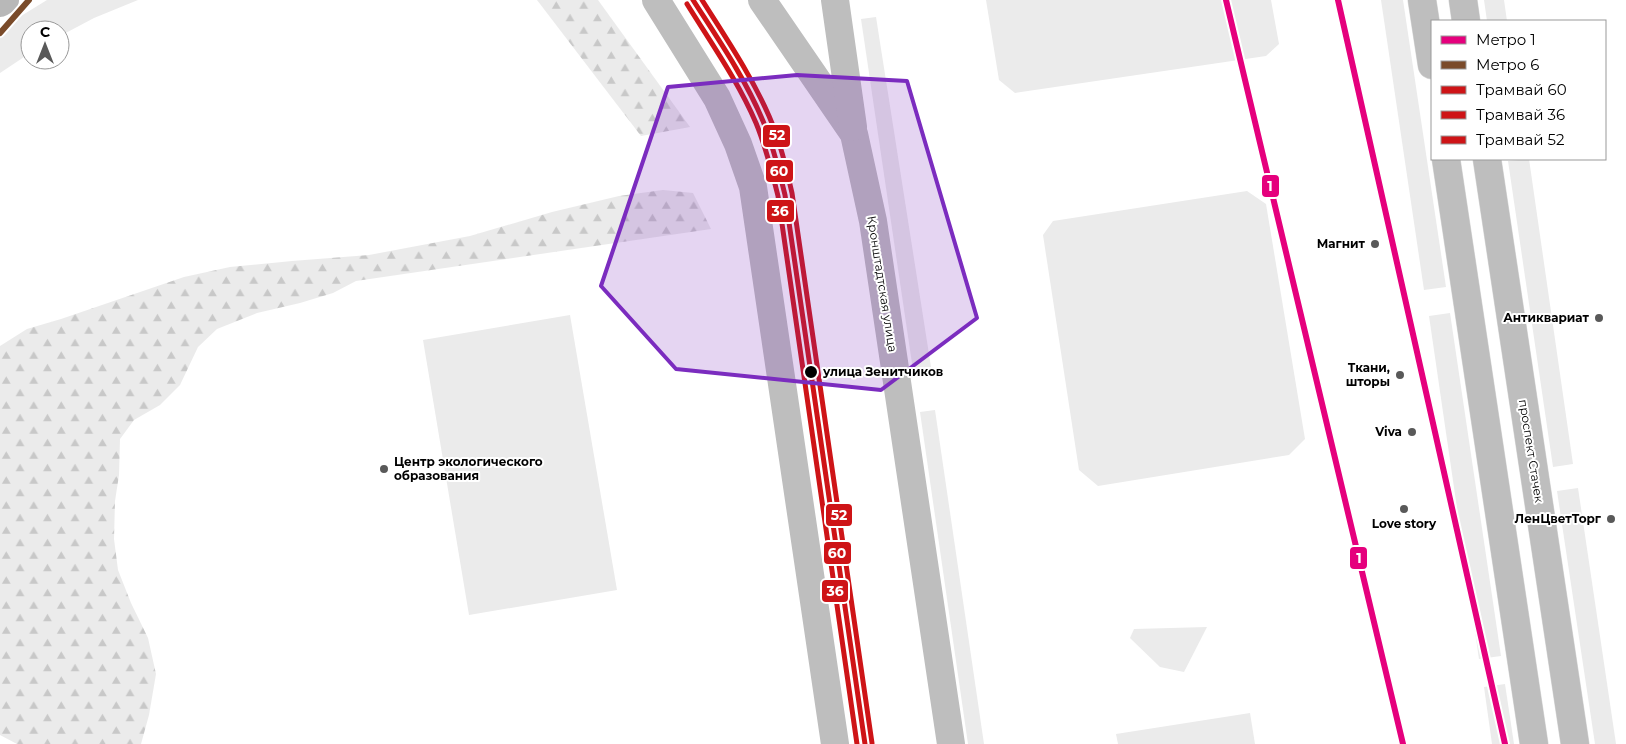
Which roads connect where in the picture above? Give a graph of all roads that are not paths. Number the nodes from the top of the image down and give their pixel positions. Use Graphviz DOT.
graph roads {
  1 [pos="4,0"];
  2 [pos="656,0"];
  3 [pos="762,0"];
  4 [pos="835,0"];
  5 [pos="1422,0"];
  6 [pos="1463,0"];
  7 [pos="0,2"];
  8 [pos="1466,20"];
  9 [pos="1431,58"];
  10 [pos="854,134"];
  11 [pos="1446,160"];
  12 [pos="1487,160"];
  13 [pos="834,744"];
  14 [pos="951,744"];
  15 [pos="1534,744"];
  16 [pos="1576,744"];
  1 -- 7 [label="main road"];
  2 -- 13 [label="street"];
  3 -- 10 [label="street, Кронштадтская улица"];
  4 -- 10 [label="street"];
  5 -- 9 [label="street"];
  6 -- 8 [label="street"];
  10 -- 14 [label="street, Кронштадтская улица"];
  11 -- 15 [label="street"];
  12 -- 16 [label="street, проспект Стачек"];
}
